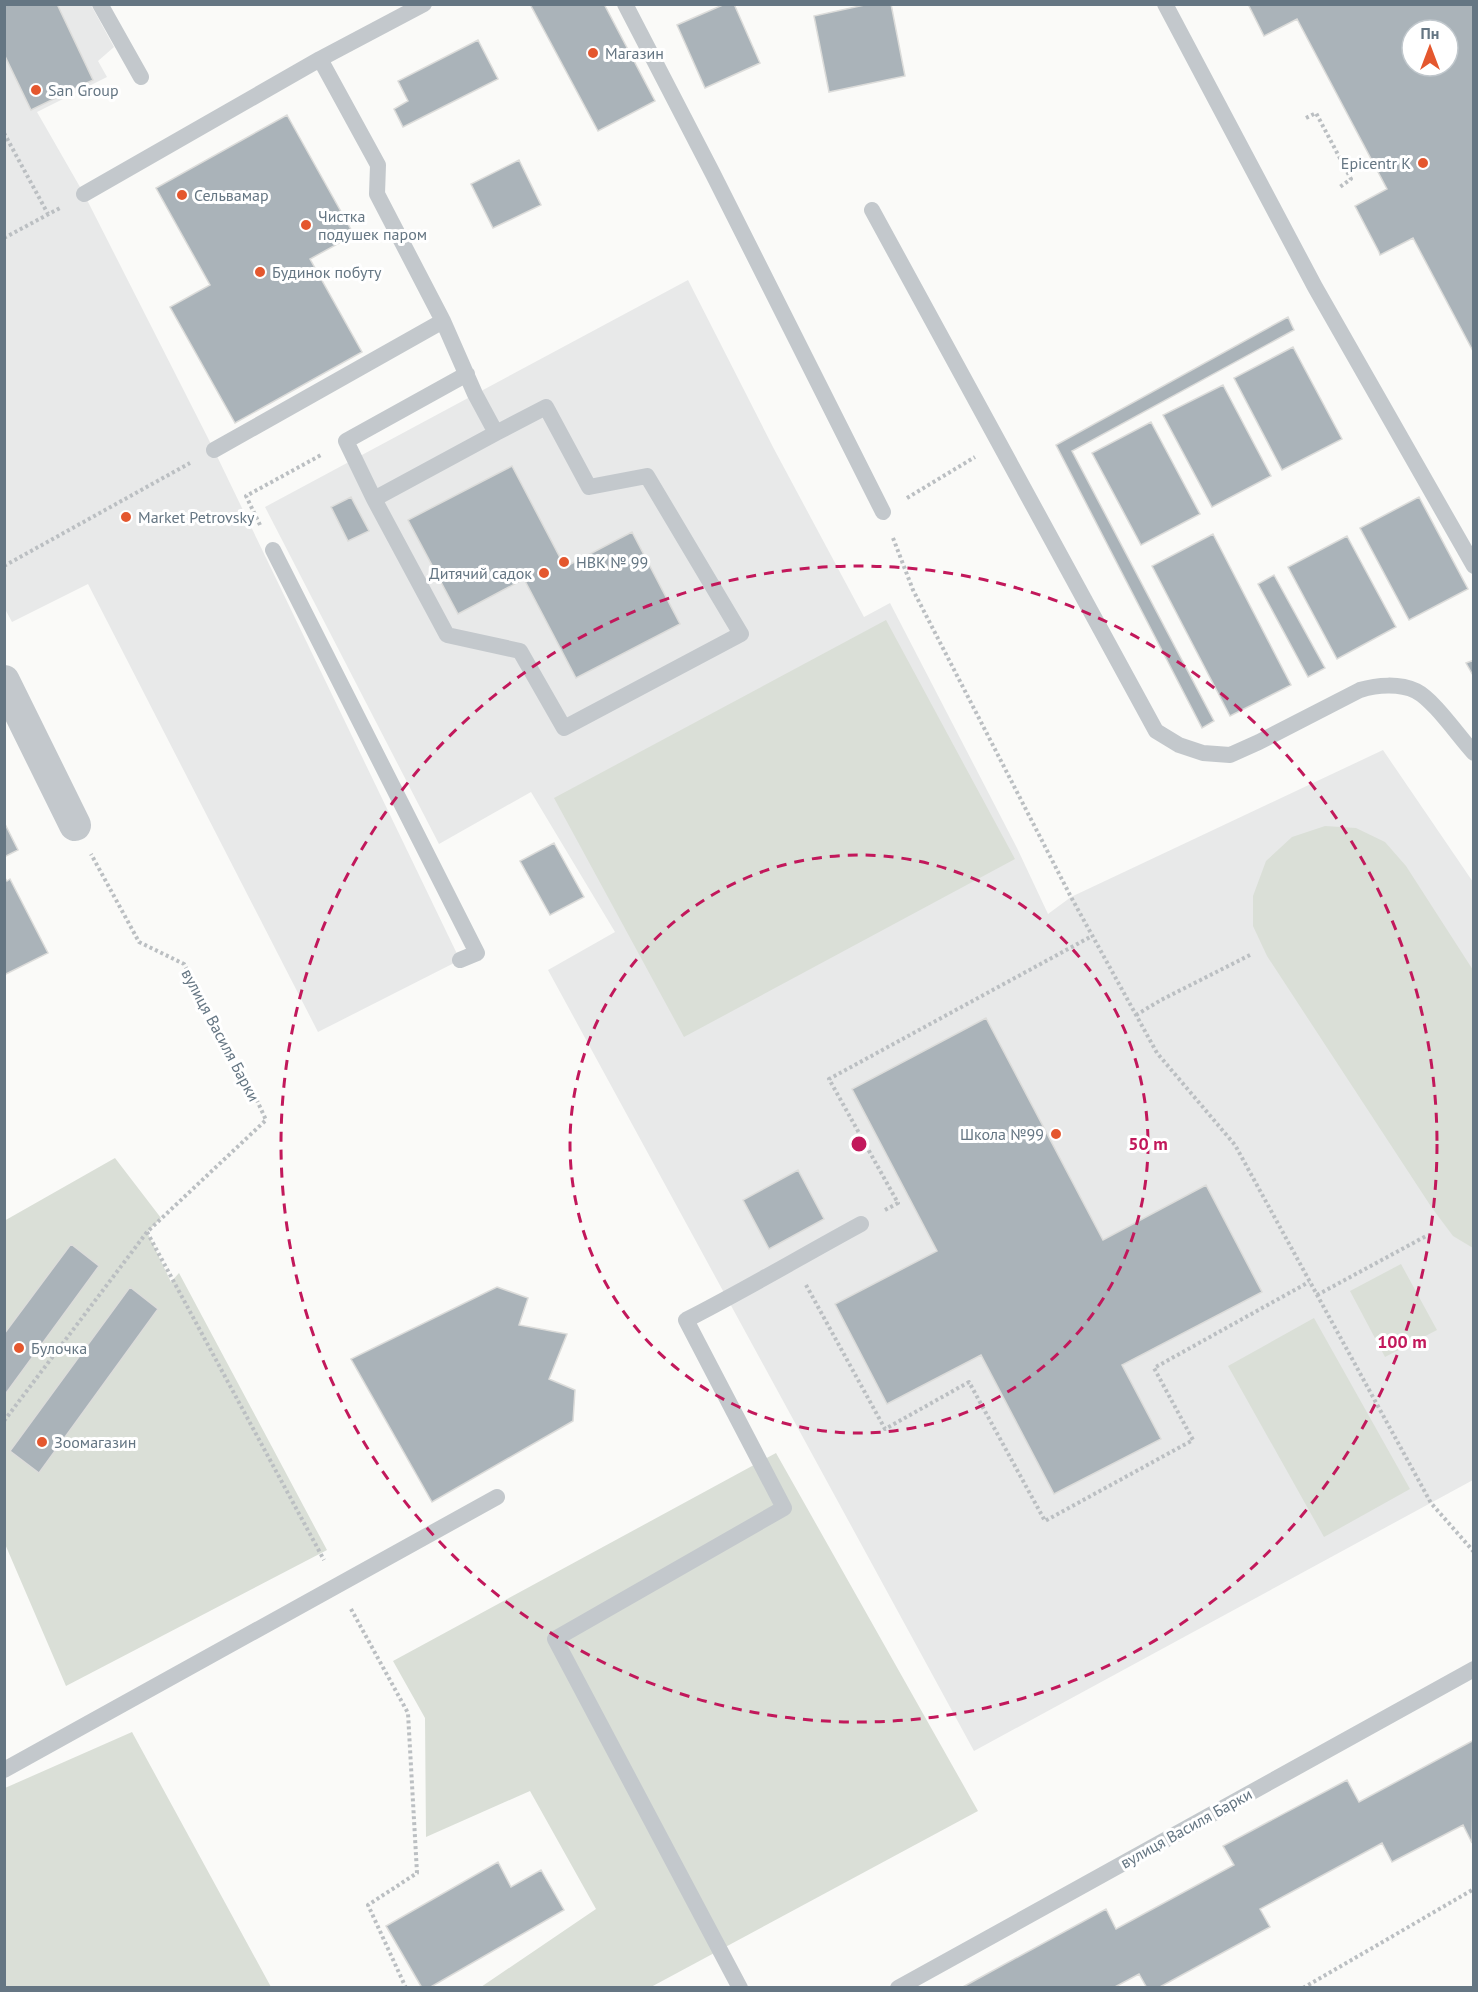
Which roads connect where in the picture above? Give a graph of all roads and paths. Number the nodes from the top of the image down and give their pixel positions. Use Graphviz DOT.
graph roads {
  1 [pos="100,4"];
  2 [pos="424,4"];
  3 [pos="625,4"];
  4 [pos="1165,4"];
  5 [pos="320,59"];
  6 [pos="141,77"];
  7 [pos="1306,118"];
  8 [pos="4,133"];
  9 [pos="1340,187"];
  10 [pos="84,194"];
  11 [pos="872,210"];
  12 [pos="48,214"];
  13 [pos="4,238"];
  14 [pos="443,321"];
  15 [pos="467,374"];
  16 [pos="496,433"];
  17 [pos="346,441"];
  18 [pos="214,450"];
  19 [pos="953,469"];
  20 [pos="374,499"];
  21 [pos="883,512"];
  22 [pos="273,550"];
  23 [pos="4,566"];
  24 [pos="1473,566"];
  25 [pos="4,681"];
  26 [pos="1473,753"];
  27 [pos="75,825"];
  28 [pos="1092,936"];
  29 [pos="1250,955"];
  30 [pos="460,960"];
  31 [pos="1136,1015"];
  32 [pos="861,1224"];
  33 [pos="147,1232"];
  34 [pos="1428,1235"];
  35 [pos="792,1261"];
  36 [pos="1309,1282"];
  37 [pos="1317,1295"];
  38 [pos="4,1421"];
  39 [pos="497,1497"];
  40 [pos="1473,1552"];
  41 [pos="338,1586"];
  42 [pos="1473,1669"];
  43 [pos="4,1770"];
  44 [pos="1473,1889"];
  45 [pos="405,1988"];
  46 [pos="740,1988"];
  47 [pos="898,1988"];
  48 [pos="1303,1988"];
  1 -- 6 [label="lane"];
  2 -- 5 [label="lane"];
  3 -- 21 [label="lane"];
  4 -- 24 [label="lane"];
  5 -- 10 [label="lane"];
  5 -- 14 [label="lane"];
  7 -- 9 [label="path"];
  8 -- 12 [label="path"];
  10 -- 12 [label="path"];
  11 -- 26 [label="lane"];
  12 -- 13 [label="path"];
  14 -- 15 [label="lane"];
  14 -- 18 [label="lane"];
  15 -- 16 [label="lane"];
  15 -- 17 [label="lane"];
  16 -- 20 [label="lane"];
  16 -- 20 [label="lane"];
  17 -- 20 [label="lane"];
  17 -- 22 [label="path"];
  18 -- 23 [label="path"];
  19 -- 21 [label="path"];
  21 -- 28 [label="path"];
  22 -- 30 [label="lane"];
  25 -- 27 [label="street"];
  27 -- 33 [label="path, вулиця Василя Барки"];
  28 -- 31 [label="path"];
  28 -- 32 [label="path"];
  29 -- 31 [label="path"];
  31 -- 36 [label="path"];
  32 -- 35 [label="lane"];
  33 -- 38 [label="path, вулиця Василя Барки"];
  33 -- 41 [label="path"];
  34 -- 37 [label="path"];
  35 -- 36 [label="path"];
  35 -- 46 [label="lane"];
  36 -- 37 [label="path"];
  37 -- 40 [label="path"];
  39 -- 41 [label="lane"];
  41 -- 43 [label="lane"];
  41 -- 45 [label="path"];
  42 -- 47 [label="lane, вулиця Василя Барки"];
  44 -- 48 [label="path"];
}
